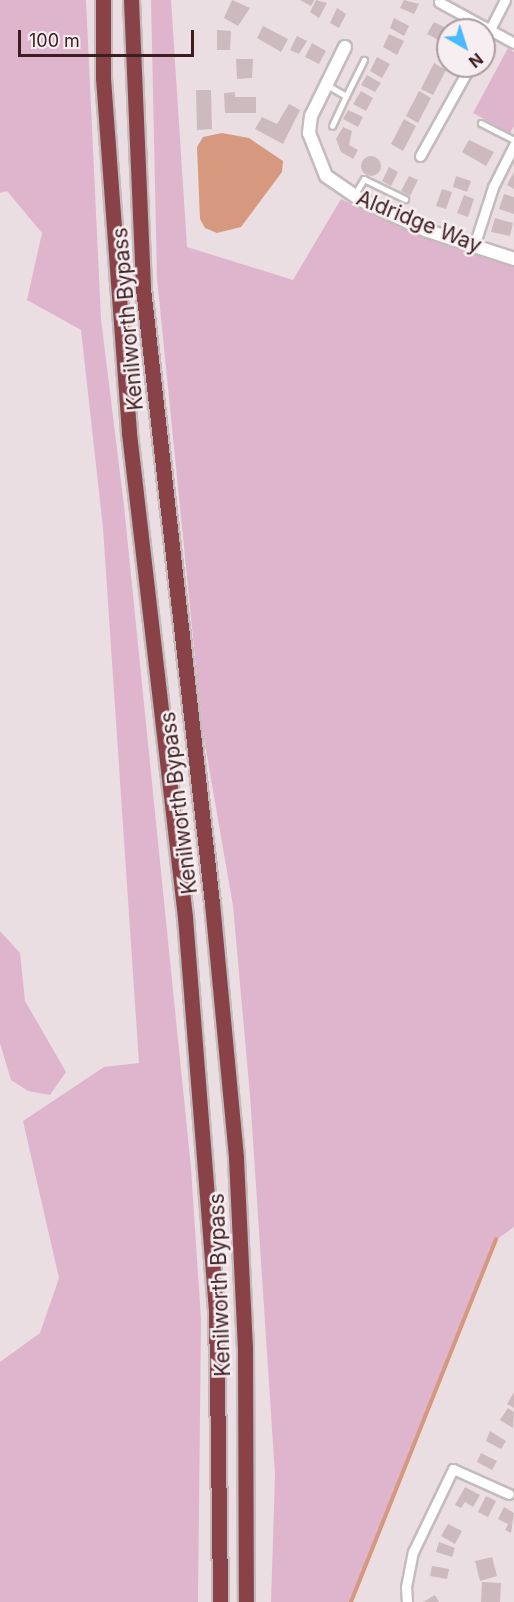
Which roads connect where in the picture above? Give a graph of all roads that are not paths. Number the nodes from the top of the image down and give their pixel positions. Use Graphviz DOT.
graph roads {
  1 [pos="103,0"];
  2 [pos="131,0"];
  3 [pos="506,0"];
  4 [pos="439,2"];
  5 [pos="468,18"];
  6 [pos="496,19"];
  7 [pos="496,33"];
  8 [pos="514,42"];
  9 [pos="345,47"];
  10 [pos="364,60"];
  11 [pos="463,78"];
  12 [pos="325,84"];
  13 [pos="346,96"];
  14 [pos="481,123"];
  15 [pos="332,126"];
  16 [pos="514,140"];
  17 [pos="514,145"];
  18 [pos="420,156"];
  19 [pos="354,196"];
  20 [pos="405,199"];
  21 [pos="474,246"];
  22 [pos="514,259"];
  23 [pos="511,1496"];
  24 [pos="220,1602"];
  25 [pos="246,1602"];
  26 [pos="407,1602"];
  1 -- 24 [label="highway, Kenilworth Bypass"];
  2 -- 25 [label="highway, Kenilworth Bypass"];
  3 -- 6 [label="street"];
  4 -- 5 [label="street"];
  7 -- 8 [label="street"];
  9 -- 12 [label="street, Aldridge Way"];
  10 -- 13 [label="lane"];
  11 -- 18 [label="street"];
  12 -- 13 [label="lane"];
  12 -- 19 [label="street, Aldridge Way"];
  13 -- 15 [label="lane"];
  14 -- 16 [label="lane"];
  17 -- 21 [label="street"];
  19 -- 20 [label="lane"];
  19 -- 21 [label="street, Aldridge Way"];
  21 -- 22 [label="street, Aldridge Way"];
  23 -- 26 [label="street"];
}
